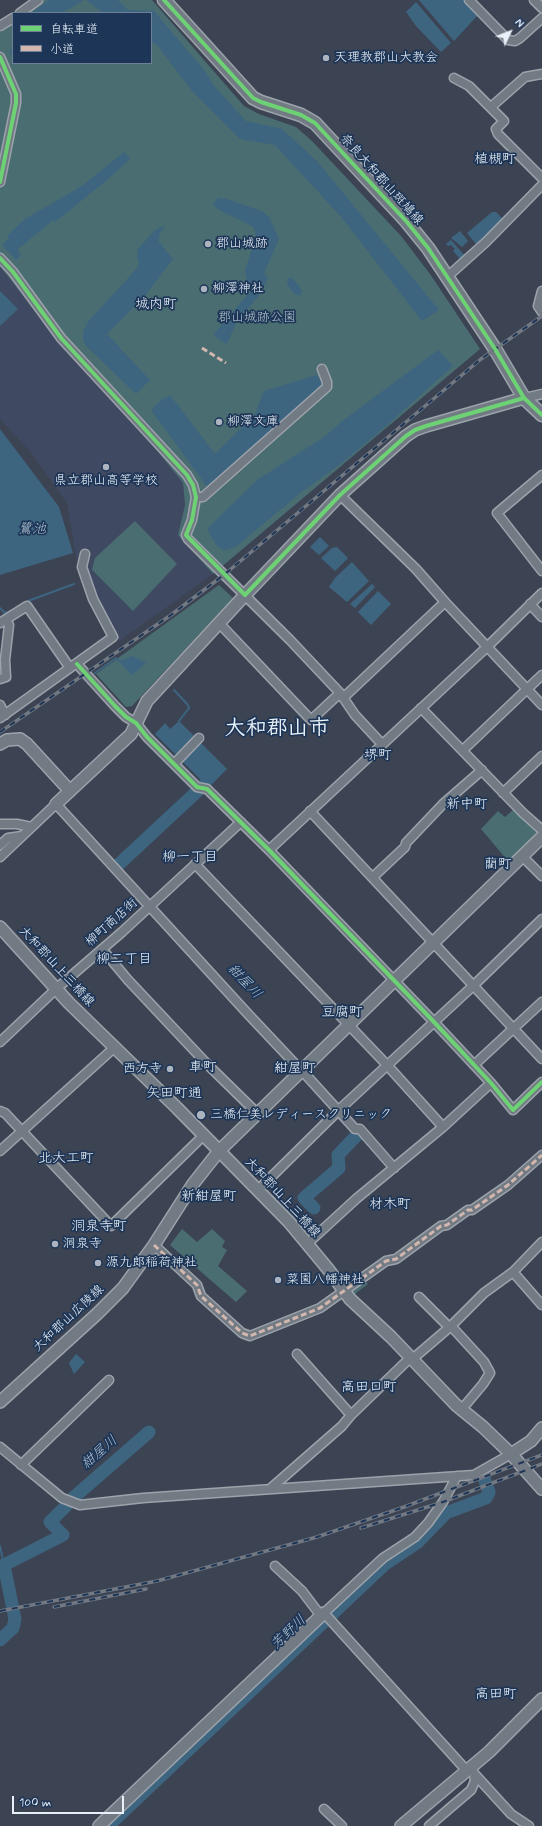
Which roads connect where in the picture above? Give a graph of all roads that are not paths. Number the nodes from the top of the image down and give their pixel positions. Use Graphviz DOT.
graph roads {
  1 [pos="38,0"];
  2 [pos="164,0"];
  3 [pos="469,0"];
  4 [pos="534,0"];
  5 [pos="542,8"];
  6 [pos="21,12"];
  7 [pos="542,18"];
  8 [pos="12,19"];
  9 [pos="0,26"];
  10 [pos="0,57"];
  11 [pos="542,74"];
  12 [pos="454,78"];
  13 [pos="491,107"];
  14 [pos="542,178"];
  15 [pos="0,182"];
  16 [pos="542,185"];
  17 [pos="0,258"];
  18 [pos="447,278"];
  19 [pos="542,291"];
  20 [pos="542,312"];
  21 [pos="322,369"];
  22 [pos="542,394"];
  23 [pos="524,398"];
  24 [pos="542,415"];
  25 [pos="542,475"];
  26 [pos="340,495"];
  27 [pos="196,497"];
  28 [pos="85,554"];
  29 [pos="541,568"];
  30 [pos="542,593"];
  31 [pos="244,595"];
  32 [pos="444,602"];
  33 [pos="530,604"];
  34 [pos="542,617"];
  35 [pos="3,621"];
  36 [pos="219,623"];
  37 [pos="487,647"];
  38 [pos="73,666"];
  39 [pos="542,676"];
  40 [pos="0,679"];
  41 [pos="528,690"];
  42 [pos="342,696"];
  43 [pos="0,705"];
  44 [pos="542,705"];
  45 [pos="421,708"];
  46 [pos="2,717"];
  47 [pos="136,723"];
  48 [pos="198,738"];
  49 [pos="381,743"];
  50 [pos="0,744"];
  51 [pos="463,750"];
  52 [pos="542,756"];
  53 [pos="174,764"];
  54 [pos="482,770"];
  55 [pos="70,791"];
  56 [pos="503,792"];
  57 [pos="56,804"];
  58 [pos="310,811"];
  59 [pos="241,822"];
  60 [pos="0,824"];
  61 [pos="31,827"];
  62 [pos="542,830"];
  63 [pos="22,836"];
  64 [pos="542,836"];
  65 [pos="0,846"];
  66 [pos="269,850"];
  67 [pos="522,856"];
  68 [pos="0,857"];
  69 [pos="195,864"];
  70 [pos="542,876"];
  71 [pos="372,877"];
  72 [pos="149,906"];
  73 [pos="542,919"];
  74 [pos="0,927"];
  75 [pos="433,942"];
  76 [pos="102,949"];
  77 [pos="393,980"];
  78 [pos="473,986"];
  79 [pos="56,989"];
  80 [pos="542,1002"];
  81 [pos="434,1022"];
  82 [pos="347,1024"];
  83 [pos="514,1029"];
  84 [pos="0,1042"];
  85 [pos="115,1047"];
  86 [pos="542,1059"];
  87 [pos="387,1065"];
  88 [pos="474,1065"];
  89 [pos="303,1069"];
  90 [pos="542,1082"];
  91 [pos="491,1083"];
  92 [pos="340,1109"];
  93 [pos="0,1111"];
  94 [pos="258,1114"];
  95 [pos="443,1127"];
  96 [pos="21,1131"];
  97 [pos="203,1136"];
  98 [pos="0,1151"];
  99 [pos="219,1151"];
  100 [pos="542,1155"];
  101 [pos="394,1168"];
  102 [pos="258,1190"];
  103 [pos="542,1242"];
  104 [pos="307,1244"];
  105 [pos="154,1245"];
  106 [pos="512,1272"];
  107 [pos="344,1291"];
  108 [pos="419,1297"];
  109 [pos="542,1305"];
  110 [pos="450,1326"];
  111 [pos="297,1354"];
  112 [pos="410,1358"];
  113 [pos="109,1380"];
  114 [pos="0,1402"];
  115 [pos="462,1409"];
  116 [pos="351,1415"];
  117 [pos="542,1428"];
  118 [pos="0,1447"];
  119 [pos="511,1454"];
  120 [pos="21,1465"];
  121 [pos="457,1476"];
  122 [pos="270,1489"];
  123 [pos="542,1489"];
  124 [pos="275,1566"];
  125 [pos="325,1616"];
  126 [pos="542,1699"];
  127 [pos="470,1771"];
  128 [pos="324,1809"];
  129 [pos="99,1826"];
  130 [pos="342,1826"];
  131 [pos="400,1826"];
  132 [pos="429,1826"];
  133 [pos="529,1826"];
  1 -- 6 [label="street"];
  2 -- 18 [label="main road, 奈良大和郡山斑鳩線"];
  3 -- 7 [label="street"];
  4 -- 5 [label="street"];
  8 -- 9 [label="street"];
  10 -- 15 [label="street"];
  11 -- 13 [label="street"];
  12 -- 13 [label="street"];
  13 -- 14 [label="street"];
  16 -- 18 [label="street"];
  17 -- 27 [label="street"];
  18 -- 23 [label="main road, 奈良大和郡山斑鳩線"];
  19 -- 20 [label="street"];
  21 -- 27 [label="street"];
  22 -- 23 [label="street"];
  23 -- 24 [label="main road, 奈良大和郡山斑鳩線"];
  23 -- 26 [label="street"];
  25 -- 29 [label="street"];
  26 -- 31 [label="street"];
  26 -- 32 [label="street"];
  27 -- 31 [label="street"];
  28 -- 38 [label="street"];
  30 -- 33 [label="street"];
  31 -- 36 [label="street"];
  31 -- 42 [label="street"];
  32 -- 37 [label="street"];
  32 -- 42 [label="street"];
  33 -- 34 [label="street"];
  33 -- 37 [label="street"];
  35 -- 38 [label="street"];
  35 -- 40 [label="street"];
  36 -- 42 [label="street"];
  36 -- 47 [label="street"];
  37 -- 41 [label="street"];
  37 -- 45 [label="street"];
  38 -- 46 [label="street"];
  38 -- 47 [label="street"];
  39 -- 41 [label="street"];
  41 -- 44 [label="street"];
  41 -- 51 [label="street"];
  42 -- 49 [label="street"];
  43 -- 46 [label="street"];
  45 -- 49 [label="street"];
  45 -- 51 [label="street"];
  47 -- 53 [label="street"];
  47 -- 55 [label="street"];
  48 -- 53 [label="street"];
  49 -- 58 [label="street"];
  50 -- 55 [label="street"];
  51 -- 54 [label="street"];
  52 -- 56 [label="street"];
  53 -- 59 [label="street"];
  54 -- 56 [label="street"];
  54 -- 71 [label="street"];
  55 -- 57 [label="street"];
  56 -- 62 [label="street"];
  57 -- 61 [label="street"];
  57 -- 72 [label="street"];
  58 -- 66 [label="street"];
  58 -- 71 [label="street"];
  59 -- 66 [label="street"];
  59 -- 69 [label="street, 柳町商店街"];
  60 -- 61 [label="street"];
  61 -- 63 [label="street"];
  63 -- 65 [label="street"];
  63 -- 68 [label="street"];
  64 -- 67 [label="street, 大和郡山広陵線"];
  66 -- 77 [label="street"];
  67 -- 70 [label="street"];
  67 -- 75 [label="street, 大和郡山広陵線"];
  69 -- 72 [label="street, 柳町商店街"];
  69 -- 82 [label="street"];
  71 -- 75 [label="street"];
  72 -- 76 [label="street, 柳町商店街"];
  72 -- 89 [label="street"];
  73 -- 78 [label="street"];
  74 -- 79 [label="street, 大和郡山上三橋線"];
  75 -- 77 [label="street, 大和郡山広陵線"];
  75 -- 78 [label="street"];
  76 -- 79 [label="street, 柳町商店街"];
  76 -- 94 [label="street"];
  77 -- 81 [label="street"];
  77 -- 82 [label="street, 大和郡山広陵線"];
  78 -- 81 [label="street"];
  78 -- 83 [label="street"];
  79 -- 84 [label="street, 柳町商店街"];
  79 -- 85 [label="street, 大和郡山上三橋線"];
  80 -- 83 [label="street"];
  81 -- 87 [label="street"];
  81 -- 88 [label="street"];
  82 -- 87 [label="street"];
  82 -- 89 [label="street, 大和郡山広陵線"];
  83 -- 86 [label="street"];
  83 -- 88 [label="street"];
  85 -- 96 [label="street"];
  85 -- 97 [label="street, 大和郡山上三橋線"];
  87 -- 92 [label="street"];
  87 -- 95 [label="street"];
  88 -- 91 [label="street"];
  89 -- 92 [label="street"];
  89 -- 94 [label="street, 大和郡山広陵線"];
  90 -- 91 [label="street"];
  91 -- 95 [label="street"];
  92 -- 101 [label="street"];
  92 -- 102 [label="street"];
  93 -- 96 [label="street"];
  94 -- 99 [label="street, 大和郡山広陵線"];
  95 -- 101 [label="street"];
  96 -- 97 [label="street"];
  96 -- 98 [label="street"];
  97 -- 99 [label="street, 大和郡山上三橋線"];
  99 -- 102 [label="street, 大和郡山上三橋線"];
  99 -- 105 [label="street, 大和郡山広陵線"];
  100 -- 107 [label="street"];
  101 -- 104 [label="street"];
  102 -- 104 [label="street, 大和郡山上三橋線"];
  103 -- 106 [label="street"];
  104 -- 107 [label="street, 大和郡山上三橋線"];
  105 -- 107 [label="street"];
  105 -- 114 [label="street, 大和郡山広陵線"];
  106 -- 109 [label="street"];
  106 -- 110 [label="street"];
  107 -- 112 [label="street, 大和郡山上三橋線"];
  108 -- 110 [label="street"];
  110 -- 112 [label="street"];
  110 -- 115 [label="street"];
  111 -- 116 [label="street"];
  112 -- 115 [label="street, 大和郡山上三橋線"];
  112 -- 116 [label="street"];
  113 -- 120 [label="street"];
  115 -- 119 [label="street, 大和郡山上三橋線"];
  116 -- 122 [label="street"];
  117 -- 119 [label="street"];
  118 -- 120 [label="street"];
  119 -- 121 [label="street"];
  119 -- 123 [label="street, 大和郡山上三橋線"];
  120 -- 122 [label="street"];
  121 -- 122 [label="street"];
  121 -- 125 [label="street"];
  124 -- 125 [label="street"];
  125 -- 127 [label="street"];
  125 -- 129 [label="street"];
  126 -- 127 [label="street"];
  127 -- 131 [label="street"];
  127 -- 132 [label="street"];
  127 -- 133 [label="street"];
  128 -- 130 [label="street"];
}
